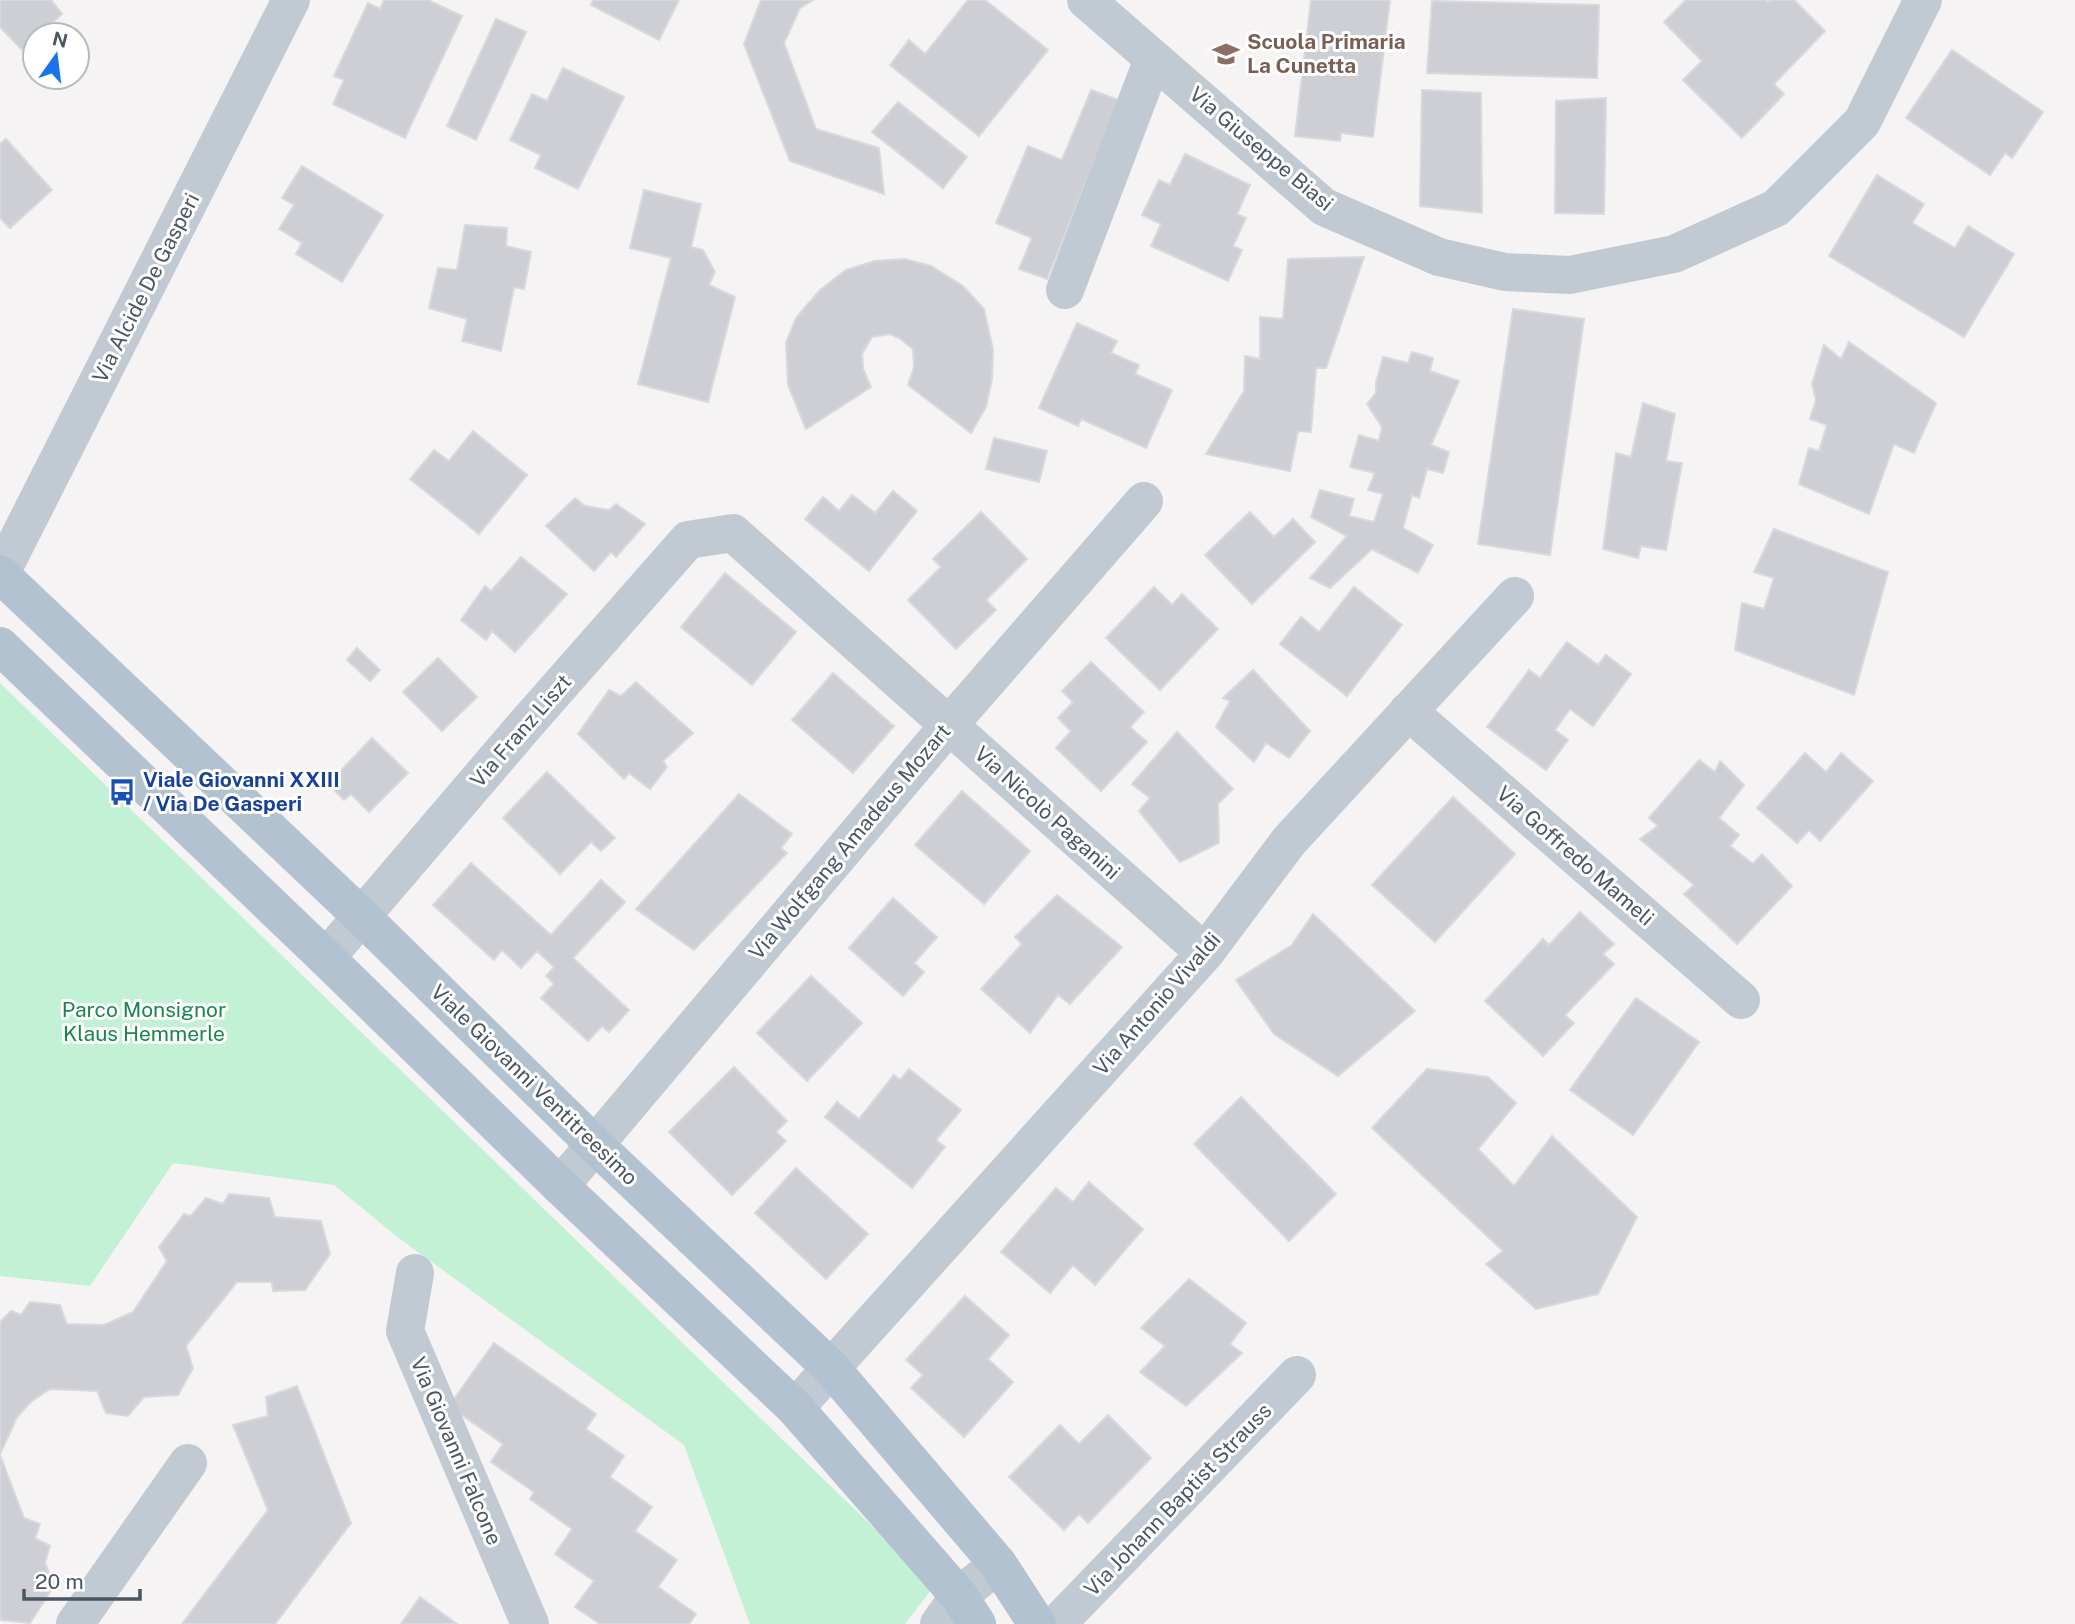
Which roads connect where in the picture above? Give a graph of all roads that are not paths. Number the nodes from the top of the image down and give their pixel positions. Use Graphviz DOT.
graph roads {
  1 [pos="291,0"];
  2 [pos="1086,0"];
  3 [pos="1923,0"];
  4 [pos="1153,59"];
  5 [pos="1065,290"];
  6 [pos="1144,501"];
  7 [pos="733,533"];
  8 [pos="0,575"];
  9 [pos="1515,596"];
  10 [pos="0,646"];
  11 [pos="1408,711"];
  12 [pos="949,725"];
  13 [pos="362,917"];
  14 [pos="1205,953"];
  15 [pos="326,958"];
  16 [pos="1741,1000"];
  17 [pos="596,1146"];
  18 [pos="560,1186"];
  19 [pos="415,1273"];
  20 [pos="831,1368"];
  21 [pos="1297,1374"];
  22 [pos="795,1408"];
  23 [pos="188,1463"];
  24 [pos="998,1564"];
  25 [pos="958,1615"];
  26 [pos="75,1624"];
  27 [pos="530,1624"];
  28 [pos="1037,1624"];
  29 [pos="1058,1624"];
  1 -- 8 [label="street, Via Alcide De Gasperi"];
  2 -- 4 [label="street, Via Giuseppe Biasi"];
  3 -- 4 [label="street, Via Giuseppe Biasi"];
  4 -- 5 [label="street"];
  6 -- 12 [label="street, Via Wolfgang Amadeus Mozart"];
  7 -- 12 [label="street, Via Nicolò Paganini"];
  7 -- 13 [label="street, Via Franz Liszt"];
  8 -- 13 [label="main road, Viale Giovanni Ventitreesimo"];
  9 -- 11 [label="street, Via Antonio Vivaldi"];
  10 -- 15 [label="main road"];
  11 -- 14 [label="street, Via Antonio Vivaldi"];
  11 -- 16 [label="street, Via Goffredo Mameli"];
  12 -- 14 [label="street, Via Nicolò Paganini"];
  12 -- 17 [label="street, Via Wolfgang Amadeus Mozart"];
  13 -- 15 [label="street, Via Franz Liszt"];
  13 -- 17 [label="main road, Viale Giovanni Ventitreesimo"];
  14 -- 20 [label="street, Via Antonio Vivaldi"];
  15 -- 18 [label="main road"];
  17 -- 18 [label="street, Via Wolfgang Amadeus Mozart"];
  17 -- 20 [label="main road, Viale Giovanni Ventitreesimo"];
  18 -- 22 [label="main road"];
  19 -- 27 [label="street, Via Giovanni Falcone"];
  20 -- 22 [label="street, Via Antonio Vivaldi"];
  20 -- 24 [label="main road, Viale Giovanni Ventitreesimo"];
  21 -- 29 [label="street, Via Johann Baptist Strauss"];
  22 -- 25 [label="main road"];
  23 -- 26 [label="street"];
  24 -- 25 [label="street"];
  24 -- 28 [label="main road, Viale Giovanni Ventitreesimo"];
}
